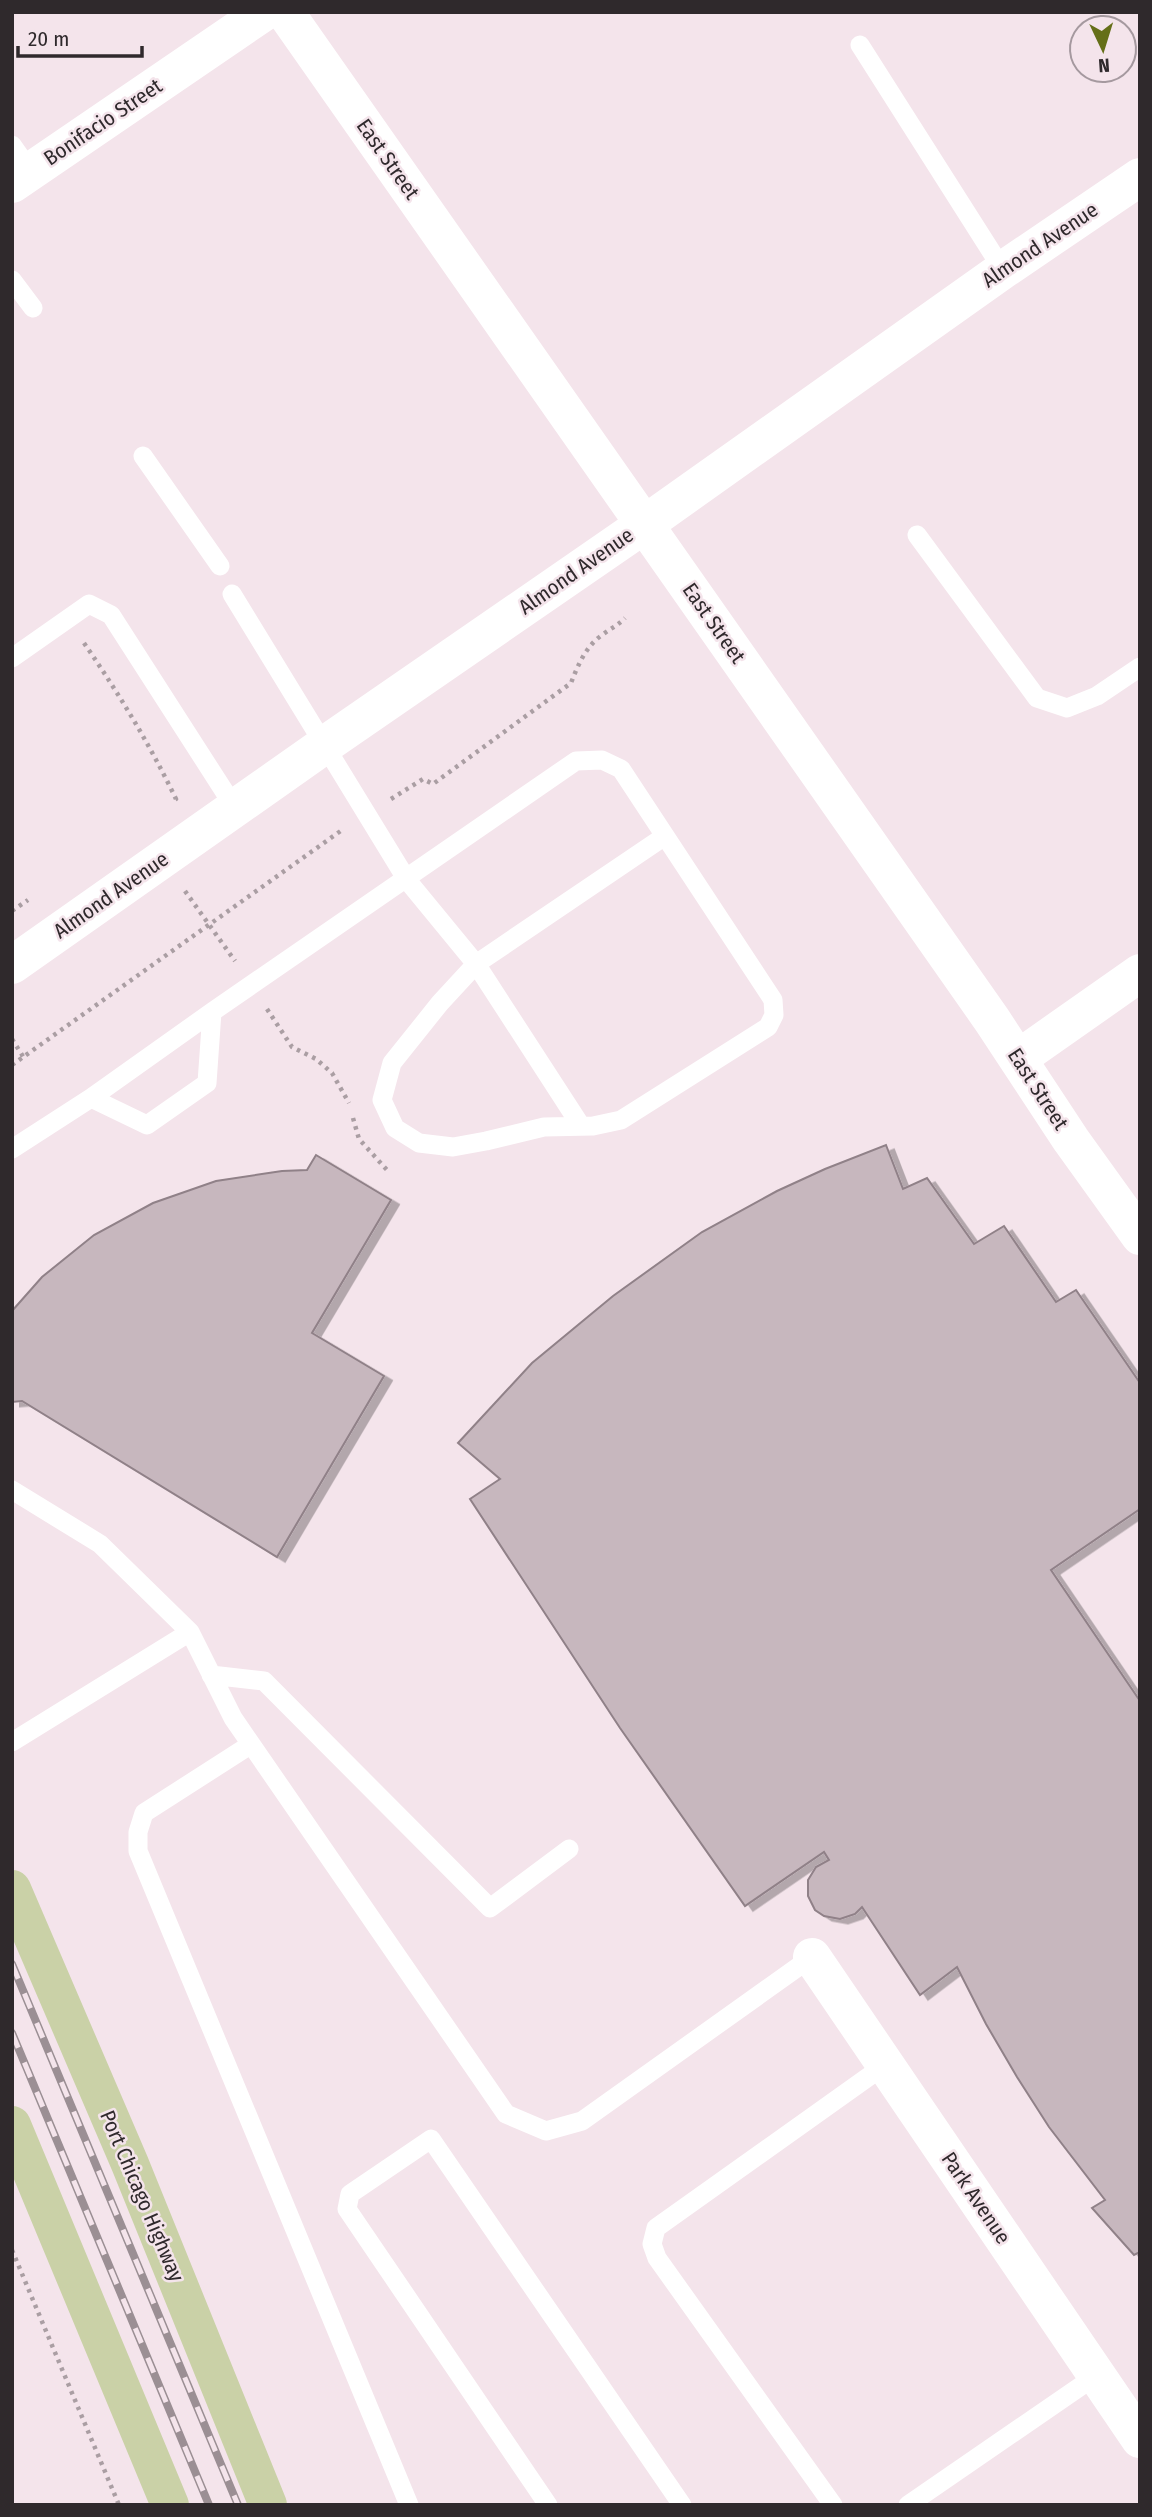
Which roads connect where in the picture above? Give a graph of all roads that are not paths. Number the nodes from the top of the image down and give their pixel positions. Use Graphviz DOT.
graph roads {
  1 [pos="264,12"];
  2 [pos="285,12"];
  3 [pos="860,45"];
  4 [pos="18,167"];
  5 [pos="1140,177"];
  6 [pos="1003,270"];
  7 [pos="12,279"];
  8 [pos="33,308"];
  9 [pos="143,456"];
  10 [pos="645,524"];
  11 [pos="917,535"];
  12 [pos="220,566"];
  13 [pos="232,594"];
  14 [pos="12,658"];
  15 [pos="1140,667"];
  16 [pos="326,744"];
  17 [pos="235,808"];
  18 [pos="665,836"];
  19 [pos="407,880"];
  20 [pos="476,964"];
  21 [pos="12,965"];
  22 [pos="1140,972"];
  23 [pos="212,1012"];
  24 [pos="1018,1058"];
  25 [pos="91,1098"];
  26 [pos="581,1126"];
  27 [pos="12,1149"];
  28 [pos="1140,1236"];
  29 [pos="12,1490"];
  30 [pos="190,1632"];
  31 [pos="211,1675"];
  32 [pos="12,1742"];
  33 [pos="250,1745"];
  34 [pos="569,1849"];
  35 [pos="12,1889"];
  36 [pos="812,1957"];
  37 [pos="885,2065"];
  38 [pos="12,2125"];
  39 [pos="1097,2375"];
  40 [pos="1140,2439"];
  41 [pos="170,2505"];
  42 [pos="268,2505"];
  43 [pos="410,2505"];
  44 [pos="548,2505"];
  45 [pos="682,2505"];
  46 [pos="833,2505"];
  47 [pos="908,2505"];
  1 -- 4 [label="street, Bonifacio Street"];
  2 -- 10 [label="street, East Street"];
  3 -- 6 [label="lane"];
  5 -- 6 [label="street, Almond Avenue"];
  6 -- 10 [label="street, Almond Avenue"];
  7 -- 8 [label="lane"];
  9 -- 12 [label="lane"];
  10 -- 16 [label="street, Almond Avenue"];
  10 -- 24 [label="street, East Street"];
  11 -- 15 [label="lane"];
  13 -- 16 [label="lane"];
  14 -- 17 [label="lane"];
  16 -- 17 [label="street, Almond Avenue"];
  16 -- 19 [label="lane"];
  17 -- 21 [label="street, Almond Avenue"];
  18 -- 19 [label="lane"];
  18 -- 20 [label="lane"];
  18 -- 26 [label="lane"];
  19 -- 20 [label="lane"];
  19 -- 23 [label="lane"];
  20 -- 26 [label="lane"];
  20 -- 26 [label="lane"];
  22 -- 24 [label="street"];
  23 -- 25 [label="lane"];
  23 -- 25 [label="lane"];
  24 -- 28 [label="street, East Street"];
  25 -- 27 [label="lane"];
  29 -- 30 [label="lane"];
  30 -- 31 [label="lane"];
  30 -- 32 [label="lane"];
  31 -- 33 [label="lane"];
  31 -- 34 [label="lane"];
  33 -- 36 [label="lane"];
  33 -- 43 [label="lane"];
  35 -- 42 [label="main road, Port Chicago Highway"];
  36 -- 37 [label="street, Park Avenue"];
  37 -- 39 [label="street, Park Avenue"];
  37 -- 46 [label="lane"];
  38 -- 41 [label="main road"];
  39 -- 40 [label="street, Park Avenue"];
  39 -- 47 [label="lane"];
  44 -- 45 [label="lane"];
}
